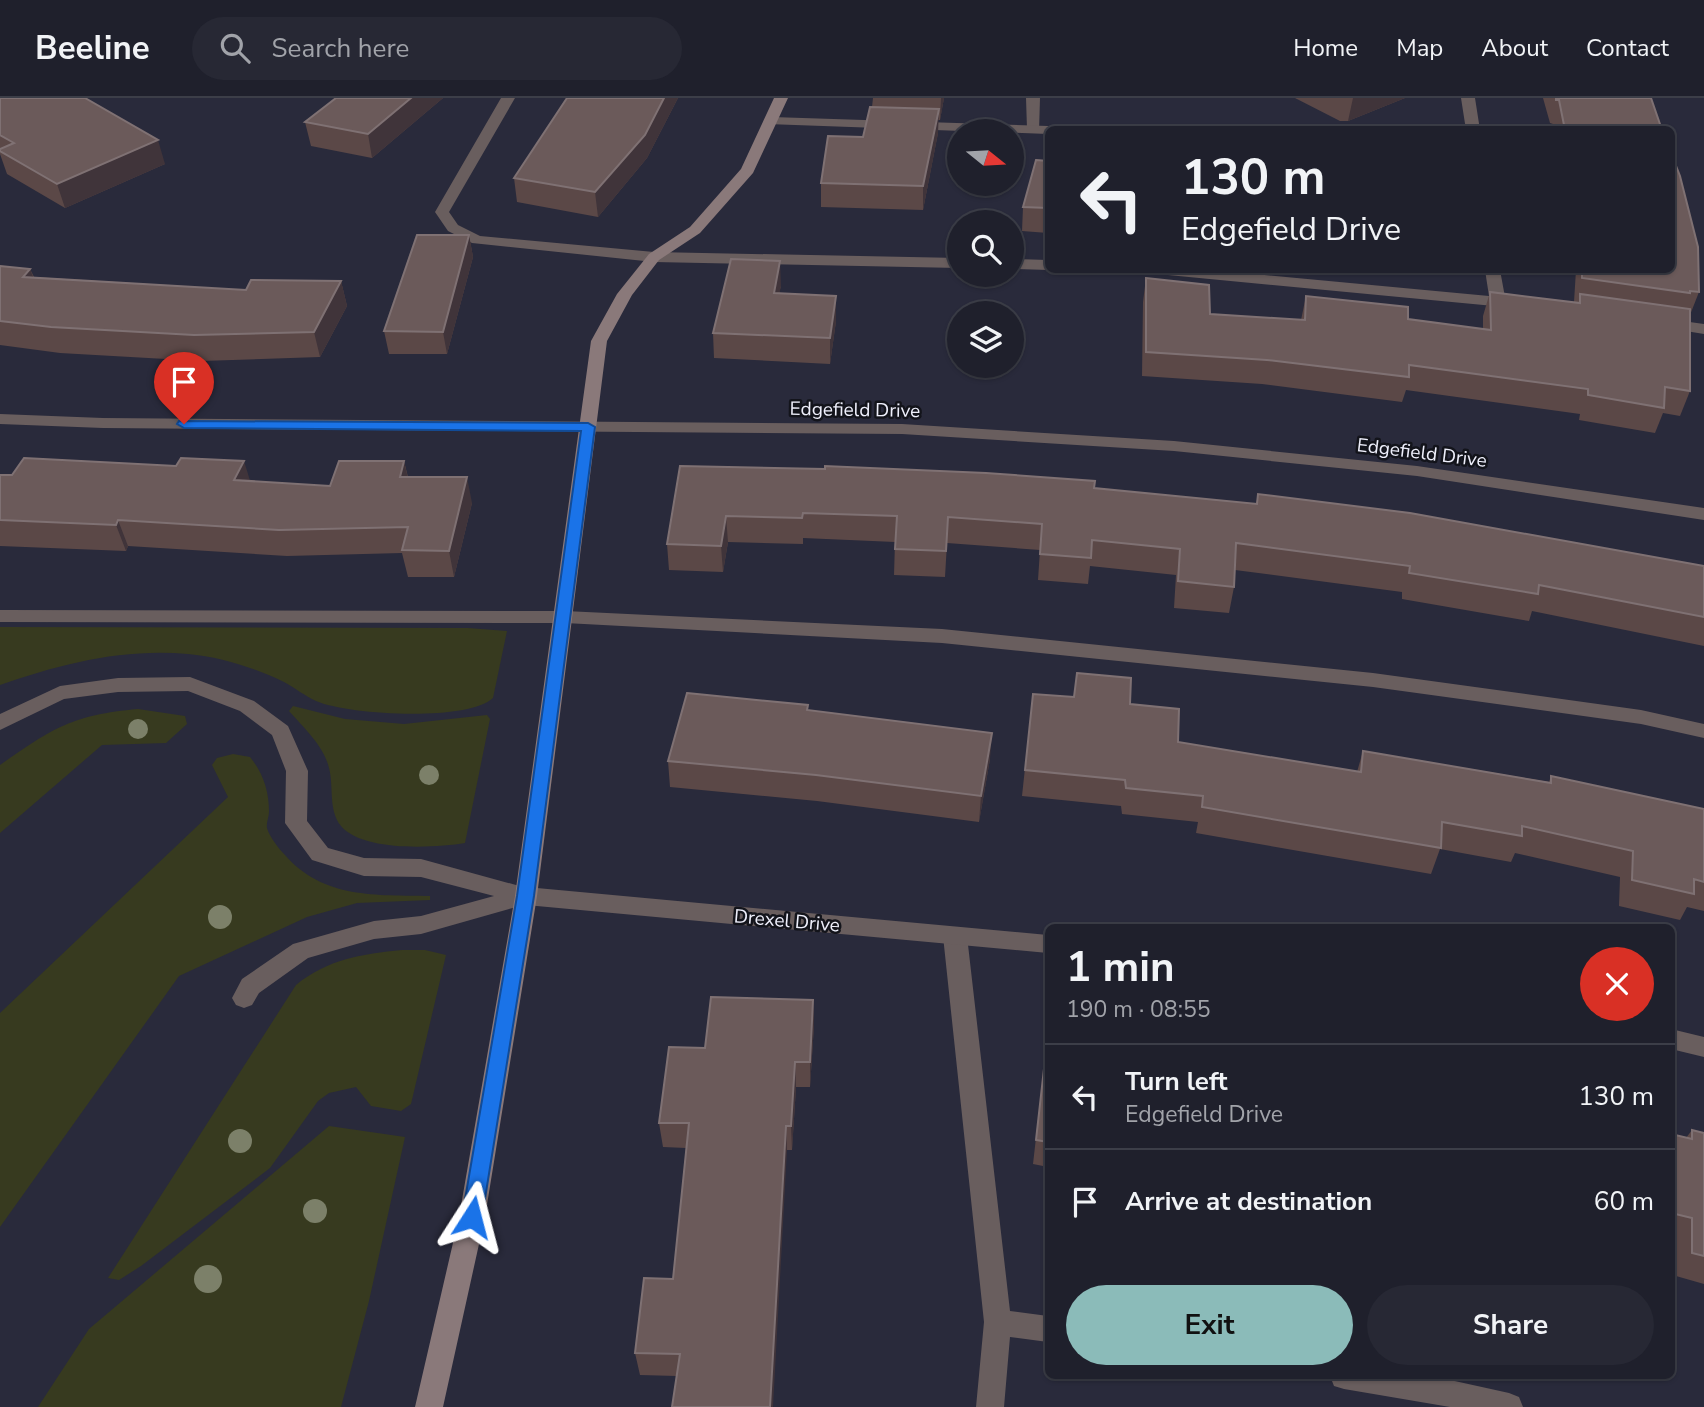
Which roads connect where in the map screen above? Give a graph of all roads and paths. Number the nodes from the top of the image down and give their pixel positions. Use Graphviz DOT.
graph roads {
  1 [pos="508,98"];
  2 [pos="781,98"];
  3 [pos="1033,98"];
  4 [pos="1468,98"];
  5 [pos="772,121"];
  6 [pos="1473,126"];
  7 [pos="1041,130"];
  8 [pos="654,257"];
  9 [pos="947,263"];
  10 [pos="1024,264"];
  11 [pos="1045,265"];
  12 [pos="1201,273"];
  13 [pos="1493,273"];
  14 [pos="1497,300"];
  15 [pos="1538,306"];
  16 [pos="1649,321"];
  17 [pos="1704,329"];
  18 [pos="0,419"];
  19 [pos="588,427"];
  20 [pos="1704,514"];
  21 [pos="0,615"];
  22 [pos="565,617"];
  23 [pos="0,723"];
  24 [pos="1704,731"];
  25 [pos="526,896"];
  26 [pos="955,936"];
  27 [pos="1045,944"];
  28 [pos="244,998"];
  29 [pos="1675,1041"];
  30 [pos="1704,1046"];
  31 [pos="998,1322"];
  32 [pos="1045,1329"];
  33 [pos="1364,1379"];
  34 [pos="429,1407"];
  35 [pos="990,1407"];
  36 [pos="1509,1407"];
  1 -- 8 [label="street"];
  2 -- 5 [label="street"];
  3 -- 7 [label="street"];
  4 -- 6 [label="street"];
  5 -- 7 [label="street"];
  5 -- 8 [label="street"];
  8 -- 9 [label="street"];
  8 -- 19 [label="street"];
  10 -- 11 [label="street"];
  12 -- 14 [label="street"];
  13 -- 14 [label="street"];
  14 -- 15 [label="street"];
  16 -- 17 [label="street"];
  18 -- 19 [label="street, Edgefield Drive"];
  19 -- 20 [label="street, Edgefield Drive"];
  19 -- 22 [label="street"];
  21 -- 22 [label="street"];
  22 -- 24 [label="street"];
  22 -- 25 [label="street"];
  23 -- 25 [label="street"];
  25 -- 26 [label="street, Drexel Drive"];
  25 -- 28 [label="street"];
  25 -- 34 [label="street"];
  26 -- 27 [label="street, Drexel Drive"];
  26 -- 31 [label="street"];
  29 -- 30 [label="street"];
  31 -- 32 [label="street"];
  31 -- 35 [label="street"];
  33 -- 36 [label="street"];
}
